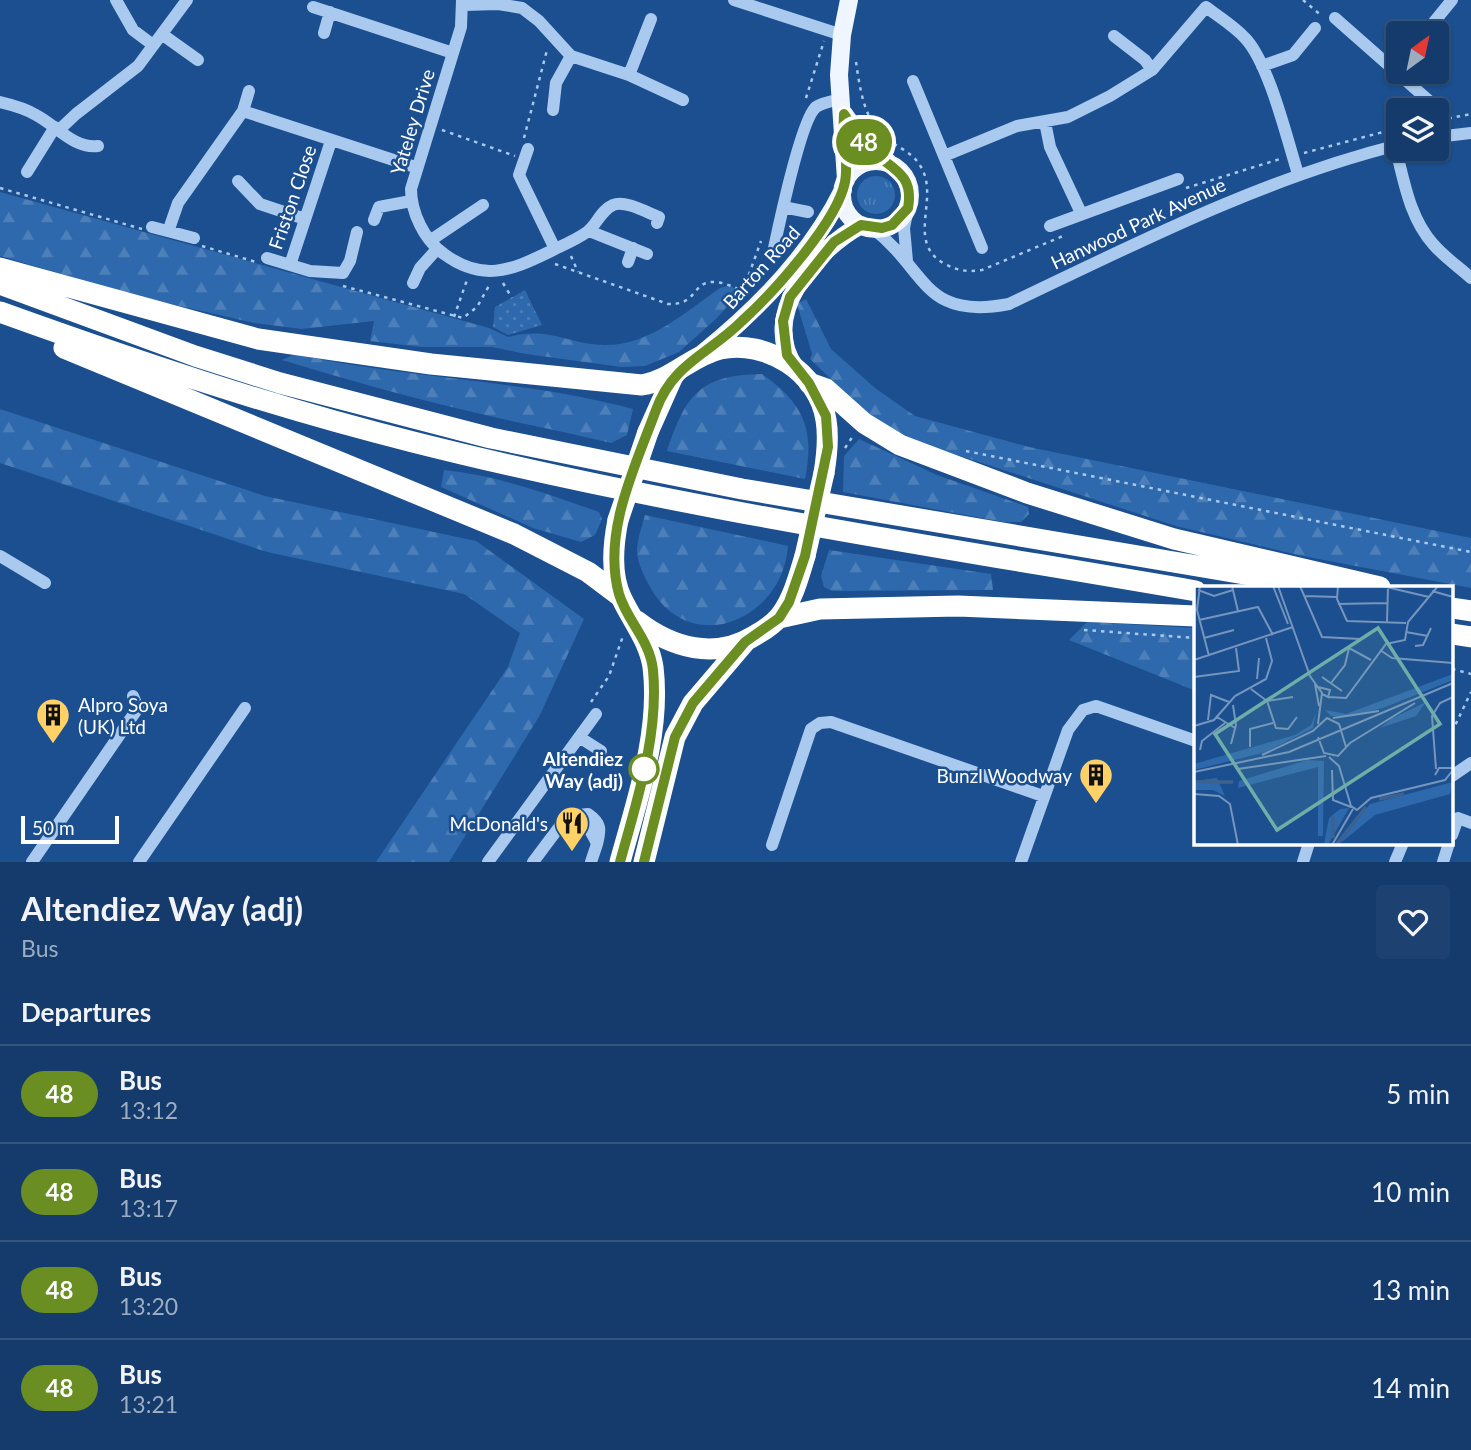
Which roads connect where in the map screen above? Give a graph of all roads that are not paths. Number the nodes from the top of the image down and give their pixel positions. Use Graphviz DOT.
graph roads {
  1 [pos="116,0"];
  2 [pos="187,0"];
  3 [pos="734,0"];
  4 [pos="849,0"];
  5 [pos="1452,0"];
  6 [pos="463,3"];
  7 [pos="524,4"];
  8 [pos="1209,4"];
  9 [pos="313,7"];
  10 [pos="330,12"];
  11 [pos="1335,18"];
  12 [pos="651,19"];
  13 [pos="1435,21"];
  14 [pos="1315,29"];
  15 [pos="324,33"];
  16 [pos="834,34"];
  17 [pos="163,35"];
  18 [pos="1114,36"];
  19 [pos="153,45"];
  20 [pos="453,53"];
  21 [pos="571,56"];
  22 [pos="198,60"];
  23 [pos="1386,62"];
  24 [pos="1262,66"];
  25 [pos="1152,70"];
  26 [pos="629,75"];
  27 [pos="913,80"];
  28 [pos="1409,84"];
  29 [pos="249,91"];
  30 [pos="1422,98"];
  31 [pos="683,100"];
  32 [pos="0,102"];
  33 [pos="843,106"];
  34 [pos="553,110"];
  35 [pos="243,111"];
  36 [pos="1045,122"];
  37 [pos="57,128"];
  38 [pos="1471,133"];
  39 [pos="1449,136"];
  40 [pos="331,141"];
  41 [pos="99,146"];
  42 [pos="525,146"];
  43 [pos="1386,149"];
  44 [pos="944,156"];
  45 [pos="1400,161"];
  46 [pos="894,166"];
  47 [pos="415,167"];
  48 [pos="27,172"];
  49 [pos="1298,174"];
  50 [pos="238,181"];
  51 [pos="1182,183"];
  52 [pos="844,185"];
  53 [pos="411,201"];
  54 [pos="483,205"];
  55 [pos="783,207"];
  56 [pos="908,208"];
  57 [pos="807,212"];
  58 [pos="1081,213"];
  59 [pos="305,219"];
  60 [pos="374,220"];
  61 [pos="657,223"];
  62 [pos="1050,226"];
  63 [pos="152,227"];
  64 [pos="867,227"];
  65 [pos="169,229"];
  66 [pos="589,231"];
  67 [pos="358,232"];
  68 [pos="194,238"];
  69 [pos="434,244"];
  70 [pos="633,248"];
  71 [pos="774,248"];
  72 [pos="982,248"];
  73 [pos="561,249"];
  74 [pos="647,254"];
  75 [pos="267,258"];
  76 [pos="628,262"];
  77 [pos="289,265"];
  78 [pos="907,265"];
  79 [pos="0,268"];
  80 [pos="1471,278"];
  81 [pos="413,283"];
  82 [pos="0,284"];
  83 [pos="0,313"];
  84 [pos="695,359"];
  85 [pos="802,375"];
  86 [pos="673,376"];
  87 [pos="0,556"];
  88 [pos="45,583"];
  89 [pos="1316,586"];
  90 [pos="1376,586"];
  91 [pos="1194,591"];
  92 [pos="620,596"];
  93 [pos="1194,616"];
  94 [pos="779,618"];
  95 [pos="627,625"];
  96 [pos="745,642"];
  97 [pos="133,696"];
  98 [pos="245,708"];
  99 [pos="590,712"];
  100 [pos="579,737"];
  101 [pos="1194,740"];
  102 [pos="601,751"];
  103 [pos="1471,763"];
  104 [pos="1454,775"];
  105 [pos="1043,796"];
  106 [pos="1471,823"];
  107 [pos="1454,829"];
  108 [pos="1309,844"];
  109 [pos="1403,844"];
  110 [pos="1449,844"];
  111 [pos="772,845"];
  112 [pos="32,862"];
  113 [pos="139,862"];
  114 [pos="488,862"];
  115 [pos="533,862"];
  116 [pos="592,862"];
  117 [pos="620,862"];
  118 [pos="644,862"];
  119 [pos="1021,862"];
  120 [pos="1303,862"];
  121 [pos="1395,862"];
  122 [pos="1443,862"];
  1 -- 19 [label="street"];
  2 -- 17 [label="street"];
  3 -- 16 [label="street"];
  4 -- 16 [label="main road, Barton Road"];
  5 -- 13 [label="street"];
  6 -- 7 [label="street"];
  6 -- 20 [label="street, Yateley Drive"];
  7 -- 21 [label="street"];
  8 -- 24 [label="street"];
  8 -- 25 [label="street"];
  9 -- 10 [label="street"];
  10 -- 15 [label="street"];
  10 -- 20 [label="street"];
  11 -- 23 [label="street"];
  12 -- 26 [label="street"];
  14 -- 24 [label="street"];
  16 -- 33 [label="main road, Barton Road"];
  17 -- 19 [label="street"];
  17 -- 22 [label="street"];
  18 -- 25 [label="street"];
  19 -- 37 [label="street"];
  20 -- 47 [label="street, Yateley Drive"];
  21 -- 26 [label="street"];
  21 -- 34 [label="street"];
  24 -- 49 [label="street"];
  25 -- 36 [label="street"];
  26 -- 31 [label="street"];
  27 -- 44 [label="street"];
  28 -- 30 [label="street"];
  29 -- 35 [label="street"];
  32 -- 37 [label="street"];
  33 -- 46 [label="main road"];
  33 -- 52 [label="main road, Barton Road"];
  33 -- 55 [label="street, Barton Road"];
  35 -- 40 [label="street"];
  35 -- 65 [label="street"];
  36 -- 44 [label="street"];
  36 -- 58 [label="street"];
  37 -- 41 [label="street"];
  37 -- 48 [label="street"];
  38 -- 39 [label="street"];
  40 -- 47 [label="street"];
  40 -- 59 [label="street, Friston Close"];
  42 -- 73 [label="street"];
  43 -- 49 [label="street, Hanwood Park Avenue"];
  44 -- 72 [label="street"];
  45 -- 80 [label="street"];
  46 -- 52 [label="main road"];
  46 -- 56 [label="main road"];
  47 -- 53 [label="street, Yateley Drive"];
  49 -- 78 [label="street, Hanwood Park Avenue"];
  50 -- 59 [label="street"];
  51 -- 58 [label="street"];
  52 -- 64 [label="main road"];
  52 -- 84 [label="main road, Barton Road"];
  53 -- 60 [label="street"];
  53 -- 69 [label="street, Yateley Drive"];
  54 -- 69 [label="street"];
  55 -- 57 [label="street, Barton Road"];
  55 -- 71 [label="street, Barton Road"];
  56 -- 64 [label="main road"];
  56 -- 78 [label="street"];
  58 -- 62 [label="street"];
  59 -- 77 [label="street, Friston Close"];
  61 -- 66 [label="street"];
  63 -- 65 [label="street"];
  64 -- 78 [label="street, Hanwood Park Avenue"];
  64 -- 85 [label="main road, Barton Road"];
  65 -- 68 [label="street"];
  66 -- 70 [label="street"];
  66 -- 73 [label="street"];
  67 -- 77 [label="street"];
  69 -- 73 [label="street"];
  69 -- 81 [label="street"];
  70 -- 74 [label="street"];
  70 -- 76 [label="street"];
  75 -- 77 [label="street"];
  79 -- 86 [label="highway"];
  82 -- 89 [label="highway"];
  83 -- 91 [label="highway"];
  83 -- 92 [label="highway"];
  84 -- 85 [label="highway"];
  84 -- 86 [label="highway"];
  85 -- 90 [label="highway"];
  85 -- 94 [label="highway, bridge"];
  86 -- 92 [label="highway, bridge"];
  87 -- 88 [label="street"];
  92 -- 95 [label="highway"];
  93 -- 94 [label="highway"];
  94 -- 96 [label="highway"];
  95 -- 96 [label="highway"];
  95 -- 117 [label="highway"];
  96 -- 118 [label="highway"];
  97 -- 112 [label="street"];
  98 -- 113 [label="street"];
  99 -- 100 [label="street"];
  100 -- 102 [label="street"];
  100 -- 114 [label="street"];
  101 -- 105 [label="street"];
  103 -- 104 [label="street"];
  105 -- 111 [label="street"];
  105 -- 119 [label="street"];
  106 -- 107 [label="street"];
  108 -- 120 [label="street"];
  109 -- 121 [label="street"];
  110 -- 122 [label="street"];
  115 -- 116 [label="street"];
}
